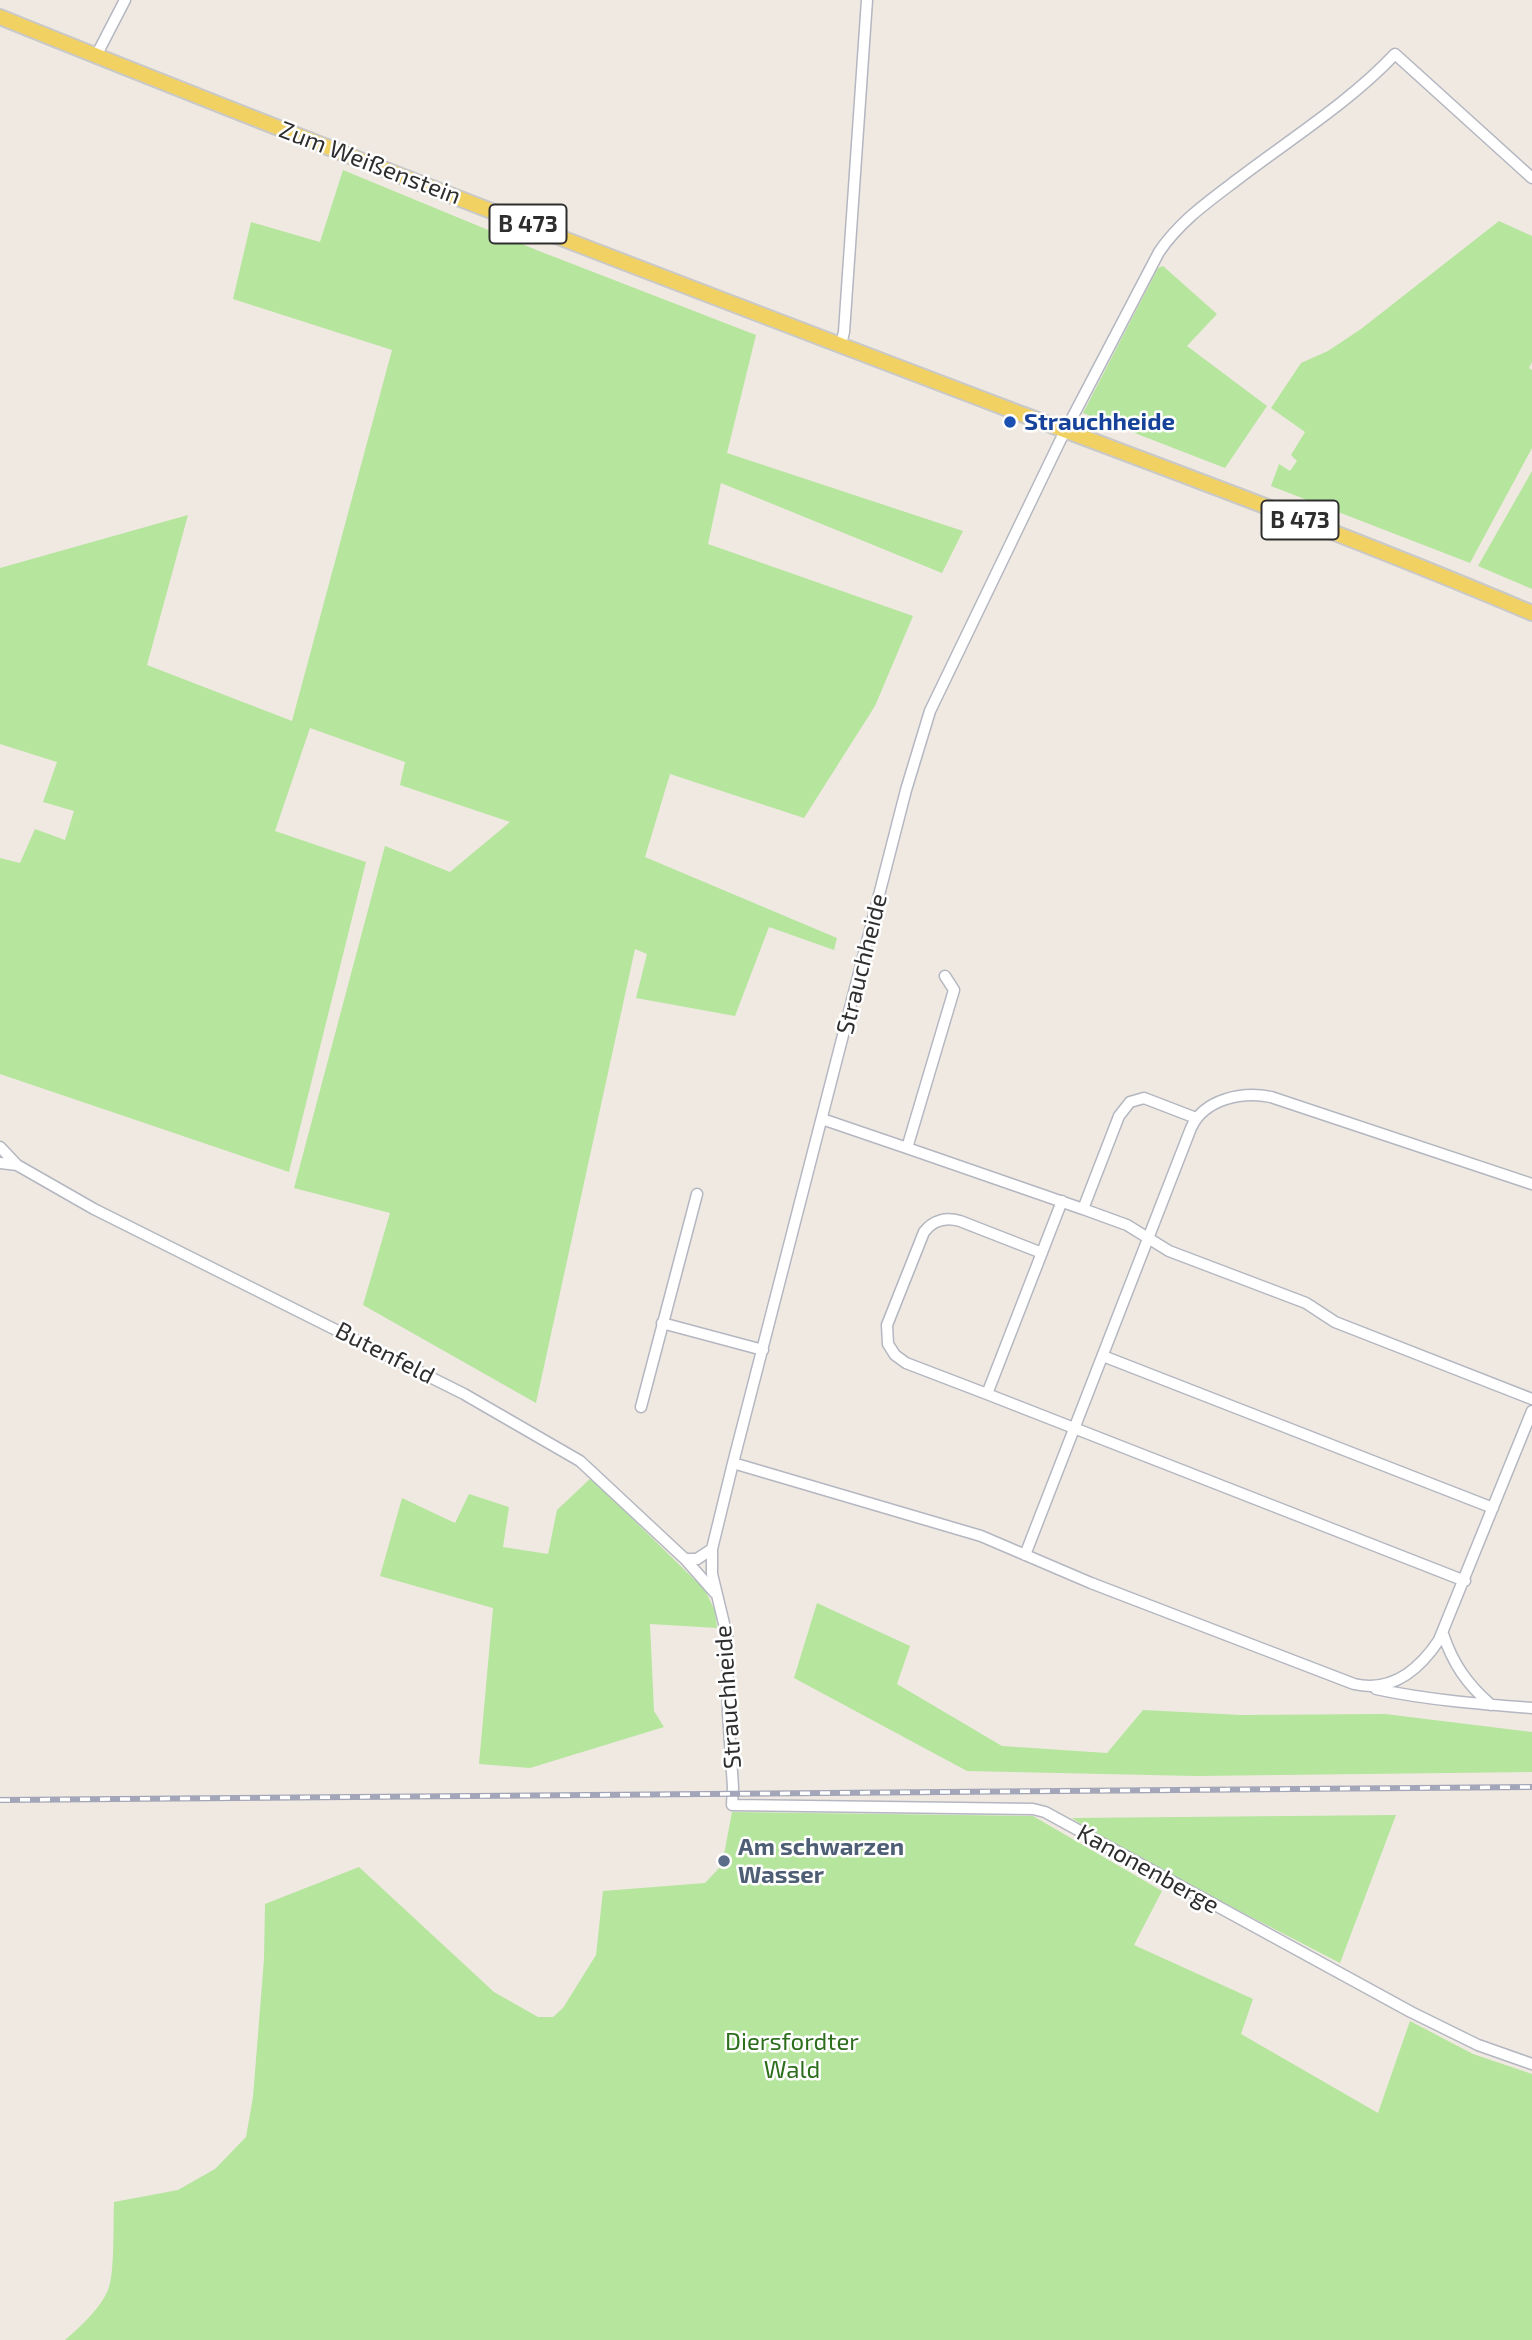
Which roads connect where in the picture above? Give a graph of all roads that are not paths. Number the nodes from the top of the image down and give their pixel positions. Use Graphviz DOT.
graph roads {
  1 [pos="125,0"];
  2 [pos="867,0"];
  3 [pos="0,17"];
  4 [pos="96,56"];
  5 [pos="1532,178"];
  6 [pos="841,344"];
  7 [pos="1062,428"];
  8 [pos="1532,613"];
  9 [pos="945,976"];
  10 [pos="1196,1118"];
  11 [pos="822,1119"];
  12 [pos="0,1147"];
  13 [pos="906,1148"];
  14 [pos="0,1163"];
  15 [pos="18,1165"];
  16 [pos="1532,1184"];
  17 [pos="697,1194"];
  18 [pos="1062,1202"];
  19 [pos="1083,1209"];
  20 [pos="1148,1238"];
  21 [pos="1042,1253"];
  22 [pos="662,1323"];
  23 [pos="763,1350"];
  24 [pos="1103,1356"];
  25 [pos="986,1394"];
  26 [pos="1532,1399"];
  27 [pos="641,1407"];
  28 [pos="1532,1411"];
  29 [pos="1074,1427"];
  30 [pos="733,1463"];
  31 [pos="1493,1508"];
  32 [pos="712,1549"];
  33 [pos="1024,1555"];
  34 [pos="685,1559"];
  35 [pos="1465,1581"];
  36 [pos="716,1593"];
  37 [pos="1443,1634"];
  38 [pos="1371,1688"];
  39 [pos="1492,1705"];
  40 [pos="1532,1708"];
  41 [pos="732,1805"];
  42 [pos="1532,2064"];
  1 -- 4 [label="street"];
  2 -- 6 [label="street"];
  3 -- 4 [label="main road, Zum Weißenstein / B 473"];
  4 -- 6 [label="main road, Zum Weißenstein / B 473"];
  5 -- 7 [label="street, Strauchheide"];
  6 -- 7 [label="main road, Zum Weißenstein / B 473"];
  7 -- 8 [label="main road, B 473"];
  7 -- 11 [label="street, Strauchheide"];
  9 -- 13 [label="street"];
  10 -- 16 [label="street"];
  10 -- 19 [label="street"];
  10 -- 20 [label="street"];
  11 -- 13 [label="street"];
  11 -- 23 [label="street, Strauchheide"];
  12 -- 15 [label="street, Butenfeld"];
  13 -- 18 [label="street"];
  14 -- 15 [label="street, Butenfeld"];
  15 -- 34 [label="street, Butenfeld"];
  17 -- 22 [label="street"];
  18 -- 19 [label="street"];
  18 -- 21 [label="street"];
  19 -- 20 [label="street"];
  20 -- 24 [label="street"];
  20 -- 26 [label="street"];
  21 -- 25 [label="street"];
  21 -- 25 [label="street"];
  22 -- 23 [label="street"];
  22 -- 27 [label="street"];
  23 -- 30 [label="street, Strauchheide"];
  24 -- 29 [label="street"];
  24 -- 31 [label="street"];
  25 -- 29 [label="street"];
  28 -- 31 [label="street"];
  29 -- 33 [label="street"];
  29 -- 35 [label="street"];
  30 -- 32 [label="street, Strauchheide"];
  30 -- 33 [label="street"];
  31 -- 35 [label="street"];
  32 -- 34 [label="street"];
  32 -- 36 [label="street, Strauchheide"];
  33 -- 38 [label="street"];
  34 -- 36 [label="street, Butenfeld"];
  35 -- 37 [label="street"];
  36 -- 41 [label="street, Strauchheide"];
  37 -- 38 [label="street"];
  37 -- 39 [label="street"];
  38 -- 39 [label="street"];
  39 -- 40 [label="street"];
  41 -- 42 [label="street, Kanonenberge"];
}
